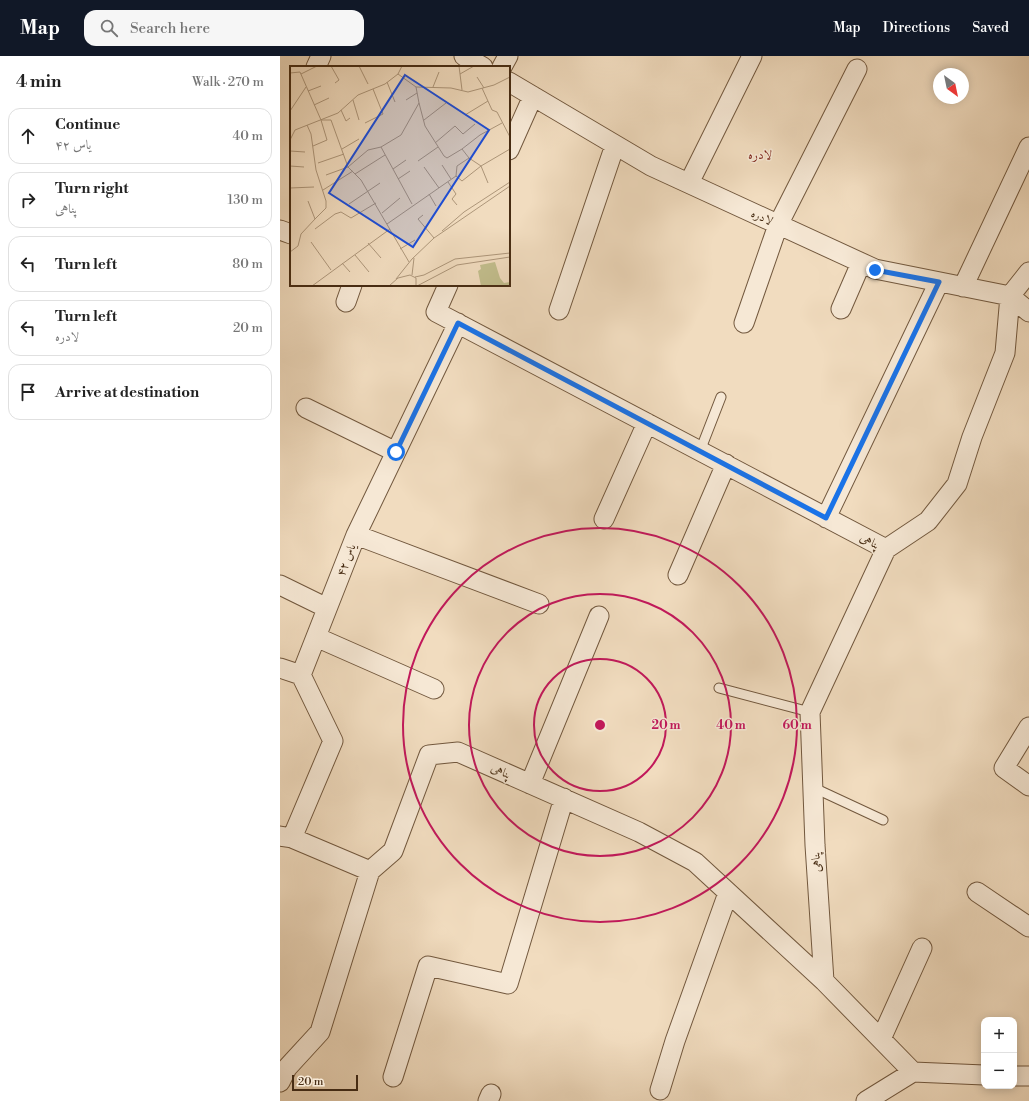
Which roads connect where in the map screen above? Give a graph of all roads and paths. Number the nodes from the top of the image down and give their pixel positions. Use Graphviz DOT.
graph roads {
  1 [pos="321,56"];
  2 [pos="464,56"];
  3 [pos="508,56"];
  4 [pos="752,56"];
  5 [pos="316,66"];
  6 [pos="481,66"];
  7 [pos="503,66"];
  8 [pos="857,68"];
  9 [pos="510,83"];
  10 [pos="533,96"];
  11 [pos="615,145"];
  12 [pos="1029,147"];
  13 [pos="510,148"];
  14 [pos="689,183"];
  15 [pos="778,224"];
  16 [pos="280,230"];
  17 [pos="290,234"];
  18 [pos="861,263"];
  19 [pos="1029,272"];
  20 [pos="939,282"];
  21 [pos="448,286"];
  22 [pos="963,287"];
  23 [pos="1010,296"];
  24 [pos="841,309"];
  25 [pos="559,310"];
  26 [pos="1029,312"];
  27 [pos="458,323"];
  28 [pos="744,323"];
  29 [pos="721,397"];
  30 [pos="306,408"];
  31 [pos="648,423"];
  32 [pos="700,451"];
  33 [pos="396,452"];
  34 [pos="726,464"];
  35 [pos="826,518"];
  36 [pos="604,519"];
  37 [pos="356,535"];
  38 [pos="886,549"];
  39 [pos="678,575"];
  40 [pos="280,585"];
  41 [pos="539,604"];
  42 [pos="327,608"];
  43 [pos="599,616"];
  44 [pos="316,637"];
  45 [pos="280,668"];
  46 [pos="301,675"];
  47 [pos="719,688"];
  48 [pos="434,689"];
  49 [pos="810,712"];
  50 [pos="1029,727"];
  51 [pos="530,784"];
  52 [pos="1029,786"];
  53 [pos="812,787"];
  54 [pos="564,798"];
  55 [pos="882,820"];
  56 [pos="286,837"];
  57 [pos="370,871"];
  58 [pos="728,892"];
  59 [pos="977,892"];
  60 [pos="1029,927"];
  61 [pos="922,948"];
  62 [pos="824,981"];
  63 [pos="881,1039"];
  64 [pos="913,1072"];
  65 [pos="981,1075"];
  66 [pos="393,1076"];
  67 [pos="1017,1076"];
  68 [pos="1029,1076"];
  69 [pos="280,1082"];
  70 [pos="660,1090"];
  71 [pos="866,1101"];
  1 -- 5 [label="street"];
  2 -- 6 [label="street"];
  3 -- 7 [label="street"];
  4 -- 14 [label="street"];
  8 -- 15 [label="street"];
  9 -- 10 [label="street, لادره"];
  10 -- 11 [label="street, لادره"];
  10 -- 13 [label="street"];
  11 -- 14 [label="street, لادره"];
  11 -- 25 [label="street"];
  12 -- 22 [label="street"];
  14 -- 15 [label="street, لادره"];
  15 -- 18 [label="street, لادره"];
  15 -- 28 [label="street"];
  16 -- 17 [label="street"];
  18 -- 20 [label="street, لادره"];
  18 -- 24 [label="street"];
  19 -- 23 [label="street"];
  20 -- 22 [label="street, لادره"];
  20 -- 35 [label="street"];
  21 -- 27 [label="street"];
  22 -- 23 [label="street, لادره"];
  23 -- 26 [label="street, لادره"];
  23 -- 38 [label="street"];
  27 -- 31 [label="street, پناهی"];
  27 -- 33 [label="street, یاس ۴۲"];
  29 -- 32 [label="lane"];
  30 -- 33 [label="street"];
  31 -- 32 [label="street, پناهی"];
  31 -- 36 [label="street"];
  32 -- 34 [label="street, پناهی"];
  33 -- 37 [label="street, یاس ۴۲"];
  34 -- 35 [label="street, پناهی"];
  34 -- 39 [label="street"];
  35 -- 38 [label="street, پناهی"];
  37 -- 41 [label="street"];
  37 -- 42 [label="street, یاس ۴۲"];
  38 -- 49 [label="street, پناهی"];
  40 -- 42 [label="street"];
  42 -- 44 [label="street, یاس ۴۲"];
  43 -- 51 [label="street"];
  44 -- 46 [label="street, یاس ۴۲"];
  44 -- 48 [label="street"];
  45 -- 46 [label="street"];
  46 -- 56 [label="street"];
  47 -- 49 [label="lane"];
  49 -- 53 [label="street, پناهی"];
  50 -- 52 [label="street"];
  51 -- 54 [label="street, پناهی"];
  51 -- 57 [label="street, پناهی"];
  53 -- 55 [label="lane"];
  53 -- 62 [label="street, پناهی"];
  54 -- 58 [label="street, پناهی"];
  54 -- 66 [label="street"];
  56 -- 57 [label="street"];
  57 -- 69 [label="street"];
  58 -- 62 [label="street, پناهی"];
  58 -- 70 [label="street"];
  59 -- 60 [label="street"];
  61 -- 63 [label="street"];
  62 -- 63 [label="street, پناهی"];
  63 -- 64 [label="street, پناهی"];
  64 -- 65 [label="street"];
  64 -- 71 [label="street"];
  67 -- 68 [label="street"];
}
